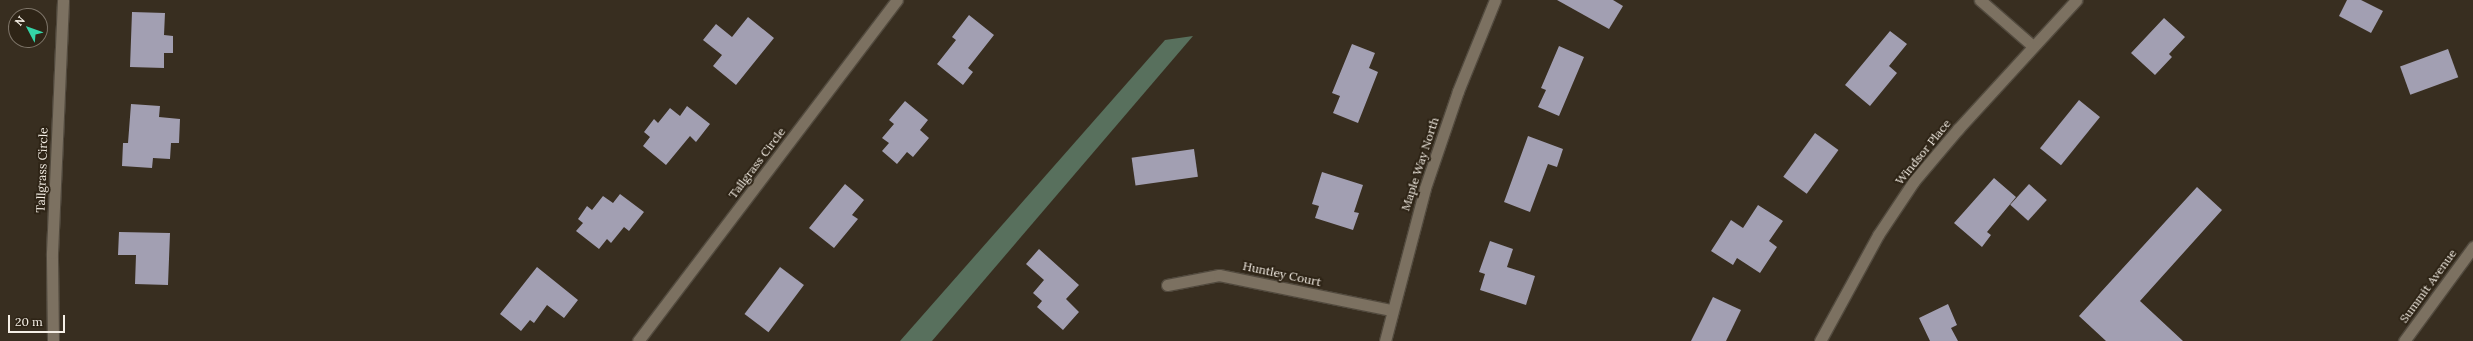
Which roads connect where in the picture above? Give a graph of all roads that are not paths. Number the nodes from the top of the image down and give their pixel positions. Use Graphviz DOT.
graph roads {
  1 [pos="63,0"];
  2 [pos="897,0"];
  3 [pos="1495,0"];
  4 [pos="1980,0"];
  5 [pos="2076,0"];
  6 [pos="2033,46"];
  7 [pos="2473,247"];
  8 [pos="1167,285"];
  9 [pos="1391,310"];
  10 [pos="53,341"];
  11 [pos="638,341"];
  12 [pos="1385,341"];
  13 [pos="1820,341"];
  14 [pos="2404,341"];
  1 -- 10 [label="street, Tallgrass Circle"];
  2 -- 11 [label="street, Tallgrass Circle"];
  3 -- 9 [label="street, Maple Way North"];
  4 -- 6 [label="street"];
  5 -- 6 [label="street, Windsor Place"];
  6 -- 13 [label="street, Windsor Place"];
  7 -- 14 [label="street, Summit Avenue"];
  8 -- 9 [label="street, Huntley Court"];
  9 -- 12 [label="street, Maple Way North"];
}
